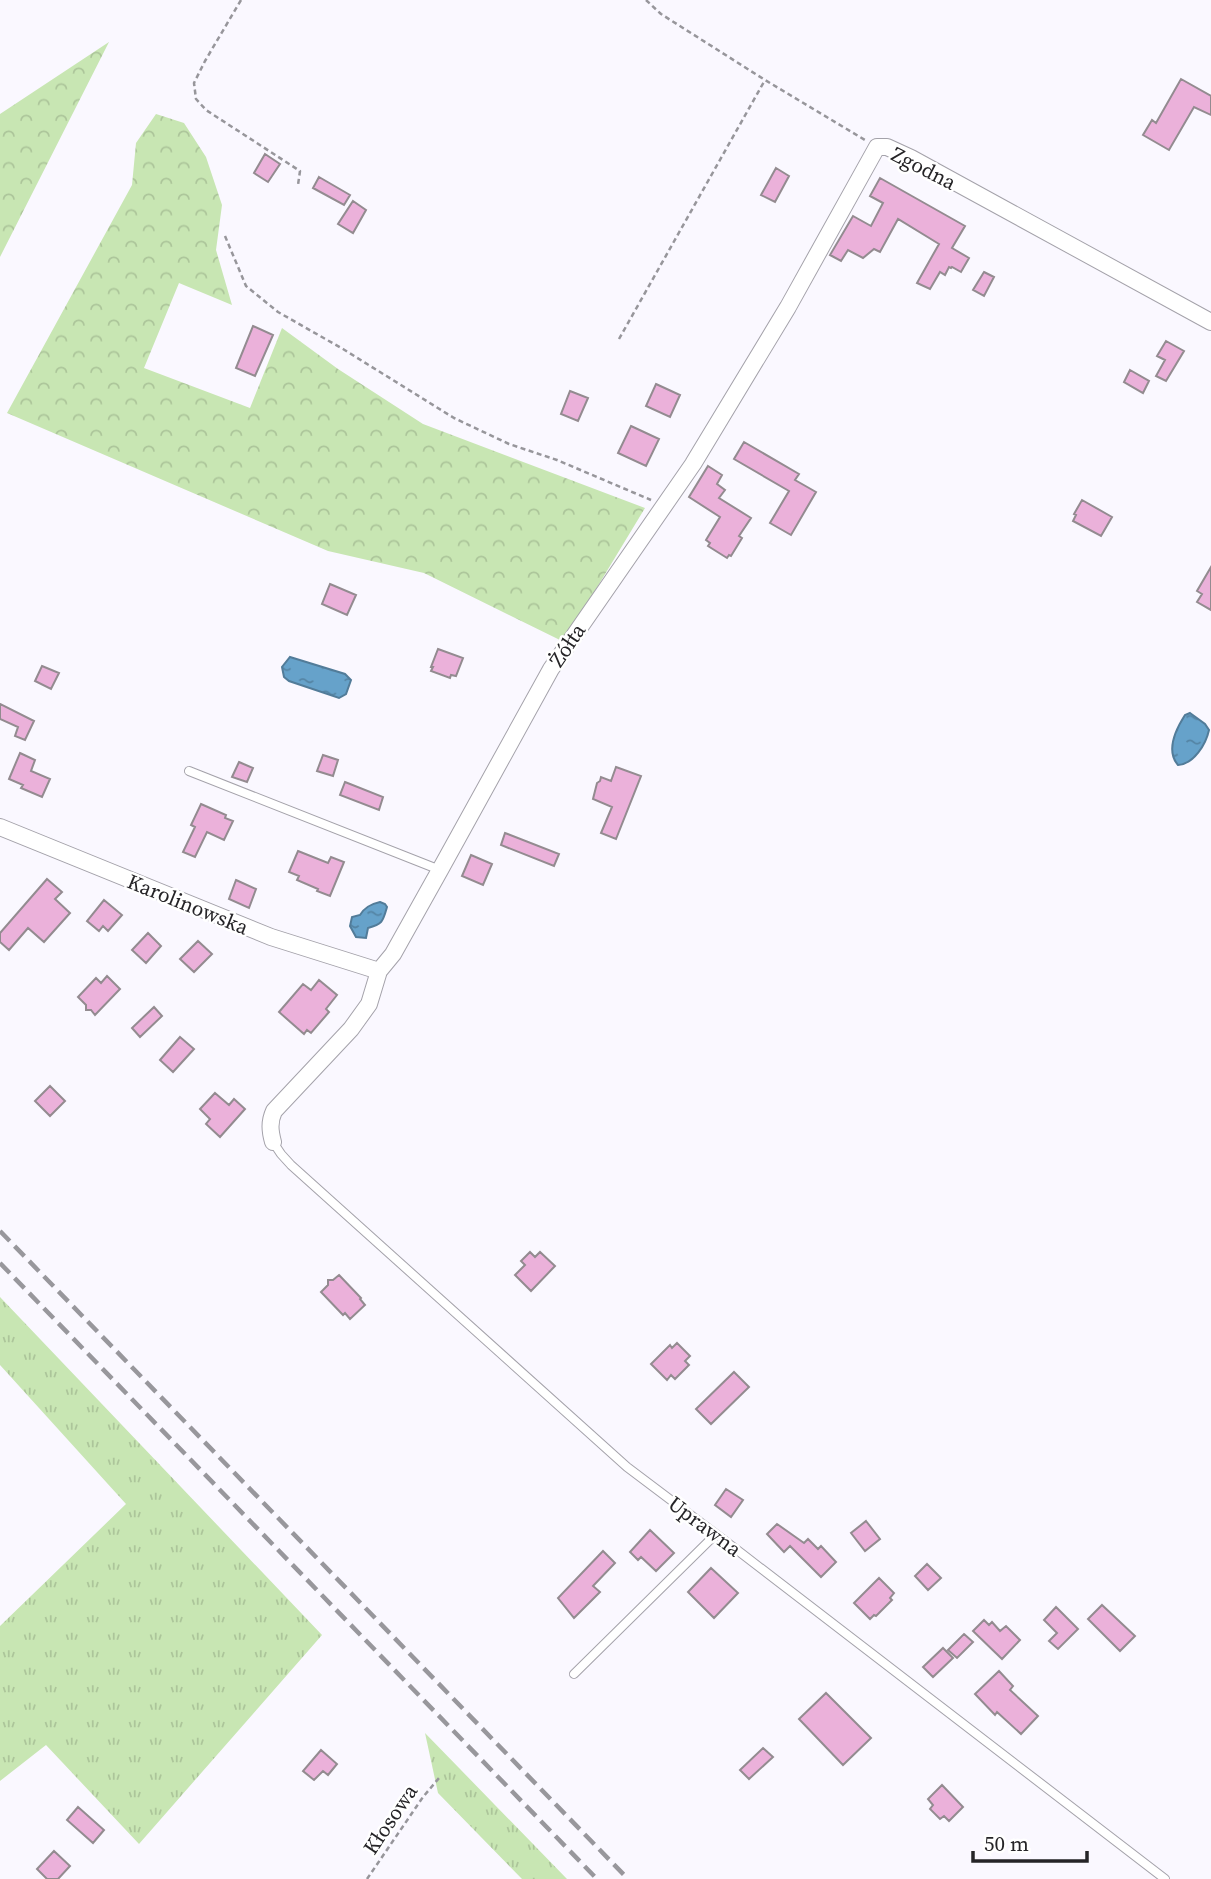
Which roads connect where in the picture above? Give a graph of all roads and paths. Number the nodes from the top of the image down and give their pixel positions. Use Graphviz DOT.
graph roads {
  1 [pos="241,0"];
  2 [pos="646,0"];
  3 [pos="765,80"];
  4 [pos="877,147"];
  5 [pos="298,185"];
  6 [pos="225,236"];
  7 [pos="1211,322"];
  8 [pos="619,339"];
  9 [pos="664,506"];
  10 [pos="189,771"];
  11 [pos="0,827"];
  12 [pos="440,870"];
  13 [pos="379,971"];
  14 [pos="273,1142"];
  15 [pos="716,1534"];
  16 [pos="574,1674"];
  17 [pos="439,1778"];
  18 [pos="367,1879"];
  19 [pos="1165,1879"];
  1 -- 5 [label="path"];
  2 -- 3 [label="path, Zgodna"];
  3 -- 4 [label="path, Zgodna"];
  3 -- 8 [label="path"];
  4 -- 7 [label="street, Zgodna"];
  4 -- 9 [label="street, Żółta"];
  6 -- 9 [label="path"];
  9 -- 12 [label="street, Żółta"];
  10 -- 12 [label="lane"];
  11 -- 13 [label="street, Karolinowska"];
  12 -- 13 [label="street, Żółta"];
  13 -- 14 [label="street, Żółta"];
  14 -- 15 [label="lane, Uprawna"];
  15 -- 16 [label="lane"];
  15 -- 19 [label="lane, Uprawna"];
  17 -- 18 [label="path, Kłosowa"];
}
